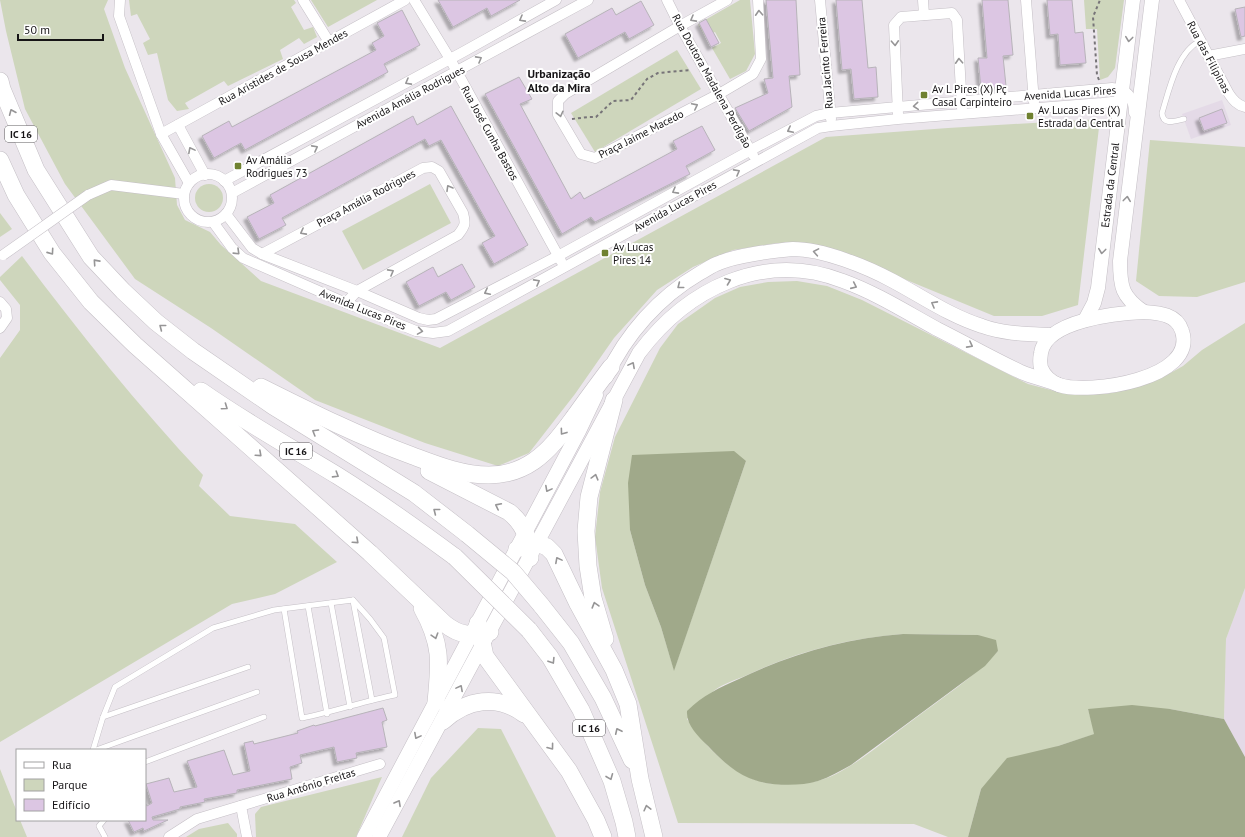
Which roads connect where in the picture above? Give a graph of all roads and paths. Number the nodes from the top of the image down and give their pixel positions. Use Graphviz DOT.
graph roads {
  1 [pos="120,0"];
  2 [pos="303,0"];
  3 [pos="405,0"];
  4 [pos="414,0"];
  5 [pos="556,0"];
  6 [pos="588,0"];
  7 [pos="667,0"];
  8 [pos="727,0"];
  9 [pos="758,0"];
  10 [pos="820,0"];
  11 [pos="923,0"];
  12 [pos="1026,0"];
  13 [pos="1100,0"];
  14 [pos="1133,0"];
  15 [pos="1152,0"];
  16 [pos="1179,0"];
  17 [pos="924,15"];
  18 [pos="680,26"];
  19 [pos="1200,41"];
  20 [pos="329,42"];
  21 [pos="1245,49"];
  22 [pos="1208,56"];
  23 [pos="450,59"];
  24 [pos="690,70"];
  25 [pos="456,72"];
  26 [pos="1143,74"];
  27 [pos="0,82"];
  28 [pos="1102,89"];
  29 [pos="719,94"];
  30 [pos="1124,95"];
  31 [pos="1033,96"];
  32 [pos="962,102"];
  33 [pos="898,107"];
  34 [pos="1245,107"];
  35 [pos="1034,108"];
  36 [pos="830,113"];
  37 [pos="962,114"];
  38 [pos="898,119"];
  39 [pos="1184,119"];
  40 [pos="563,123"];
  41 [pos="178,125"];
  42 [pos="831,126"];
  43 [pos="161,134"];
  44 [pos="1135,140"];
  45 [pos="750,150"];
  46 [pos="0,160"];
  47 [pos="756,162"];
  48 [pos="205,175"];
  49 [pos="224,181"];
  50 [pos="189,183"];
  51 [pos="232,193"];
  52 [pos="184,194"];
  53 [pos="226,214"];
  54 [pos="213,222"];
  55 [pos="262,254"];
  56 [pos="2,256"];
  57 [pos="558,256"];
  58 [pos="565,266"];
  59 [pos="357,291"];
  60 [pos="0,302"];
  61 [pos="346,303"];
  62 [pos="1144,312"];
  63 [pos="1085,320"];
  64 [pos="0,328"];
  65 [pos="1051,335"];
  66 [pos="135,345"];
  67 [pos="193,351"];
  68 [pos="610,367"];
  69 [pos="1059,385"];
  70 [pos="614,400"];
  71 [pos="385,446"];
  72 [pos="528,545"];
  73 [pos="409,590"];
  74 [pos="353,600"];
  75 [pos="331,603"];
  76 [pos="308,606"];
  77 [pos="284,609"];
  78 [pos="480,634"];
  79 [pos="248,667"];
  80 [pos="614,670"];
  81 [pos="257,692"];
  82 [pos="372,700"];
  83 [pos="436,702"];
  84 [pos="350,707"];
  85 [pos="326,714"];
  86 [pos="528,716"];
  87 [pos="264,717"];
  88 [pos="103,718"];
  89 [pos="443,720"];
  90 [pos="95,749"];
  91 [pos="98,749"];
  92 [pos="146,762"];
  93 [pos="380,764"];
  94 [pos="640,779"];
  95 [pos="241,806"];
  96 [pos="103,821"];
  97 [pos="105,837"];
  98 [pos="169,837"];
  99 [pos="247,837"];
  100 [pos="364,837"];
  101 [pos="379,837"];
  102 [pos="603,837"];
  103 [pos="627,837"];
  104 [pos="654,837"];
  1 -- 43 [label="street"];
  2 -- 20 [label="street"];
  3 -- 20 [label="street, Rua Aristides de Sousa Mendes"];
  4 -- 23 [label="street, Rua José Cunha Bastos"];
  5 -- 23 [label="street, Avenida Amália Rodrigues, one-way"];
  25 -- 6 [label="street, Avenida Amália Rodrigues, one-way"];
  7 -- 18 [label="street, Rua Doutora Madalena Perdigão"];
  8 -- 18 [label="street, Praça Jaime Macedo, one-way"];
  29 -- 9 [label="street, Praça Jaime Macedo, one-way"];
  10 -- 36 [label="street, Rua Jacinto Ferreira"];
  11 -- 17 [label="street"];
  12 -- 31 [label="street"];
  13 -- 28 [label="path"];
  14 -- 30 [label="main road, Estrada da Central, one-way"];
  15 -- 26 [label="main road, Estrada da Central"];
  16 -- 19 [label="street, Rua das Filipinas"];
  32 -- 17 [label="street, one-way"];
  17 -- 33 [label="street, one-way"];
  18 -- 29 [label="street, Rua Doutora Madalena Perdigão"];
  18 -- 40 [label="street, Praça Jaime Macedo, one-way"];
  19 -- 22 [label="street, Rua das Filipinas"];
  19 -- 39 [label="lane"];
  20 -- 41 [label="street, Rua Aristides de Sousa Mendes"];
  21 -- 22 [label="street"];
  22 -- 34 [label="street, Rua das Filipinas"];
  23 -- 25 [label="street, Rua José Cunha Bastos"];
  23 -- 49 [label="street, Avenida Amália Rodrigues, one-way"];
  24 -- 40 [label="path"];
  51 -- 25 [label="street, Avenida Amália Rodrigues, one-way"];
  25 -- 57 [label="street, Rua José Cunha Bastos"];
  26 -- 30 [label="street, Avenida Lucas Pires"];
  26 -- 44 [label="main road, Estrada da Central"];
  67 -- 27 [label="highway, IC 16, one-way"];
  28 -- 30 [label="street, Avenida Lucas Pires"];
  28 -- 31 [label="street, Avenida Lucas Pires"];
  40 -- 29 [label="street, Praça Jaime Macedo, one-way"];
  29 -- 45 [label="street, Rua Doutora Madalena Perdigão"];
  30 -- 35 [label="street, Avenida Lucas Pires"];
  30 -- 44 [label="street, Avenida Lucas Pires"];
  30 -- 63 [label="main road, Estrada da Central, one-way"];
  31 -- 32 [label="street, Avenida Lucas Pires"];
  31 -- 35 [label="street"];
  32 -- 33 [label="street, Avenida Lucas Pires, one-way"];
  32 -- 37 [label="street"];
  33 -- 36 [label="street, Avenida Lucas Pires"];
  33 -- 38 [label="street"];
  35 -- 37 [label="street, Avenida Lucas Pires"];
  36 -- 42 [label="street, Rua Jacinto Ferreira"];
  36 -- 45 [label="street, Avenida Lucas Pires, one-way"];
  37 -- 38 [label="street, Avenida Lucas Pires"];
  38 -- 42 [label="street, Avenida Lucas Pires"];
  41 -- 43 [label="street, Rua Aristides de Sousa Mendes"];
  48 -- 41 [label="street, one-way"];
  42 -- 47 [label="street, Avenida Lucas Pires"];
  43 -- 50 [label="street"];
  62 -- 44 [label="main road, Estrada da Central, one-way"];
  45 -- 47 [label="street, Rua Doutora Madalena Perdigão"];
  45 -- 57 [label="street, Avenida Lucas Pires, one-way"];
  46 -- 66 [label="highway, IC 16, one-way"];
  58 -- 47 [label="street, Avenida Lucas Pires, one-way"];
  48 -- 49 [label="street"];
  48 -- 50 [label="street"];
  49 -- 51 [label="street"];
  50 -- 52 [label="street"];
  51 -- 53 [label="street"];
  52 -- 54 [label="street"];
  52 -- 56 [label="street, bridge"];
  53 -- 54 [label="street"];
  53 -- 55 [label="street, Avenida Lucas Pires"];
  54 -- 61 [label="street, Avenida Lucas Pires, one-way"];
  55 -- 59 [label="street, Avenida Lucas Pires"];
  59 -- 55 [label="street, Praça Amália Rodrigues, one-way"];
  57 -- 58 [label="street, Rua José Cunha Bastos"];
  57 -- 59 [label="street, Avenida Lucas Pires, one-way"];
  61 -- 58 [label="street, Avenida Lucas Pires, one-way"];
  59 -- 61 [label="street, Praça Amália Rodrigues"];
  60 -- 64 [label="street"];
  62 -- 63 [label="main road"];
  62 -- 69 [label="main road"];
  63 -- 65 [label="main road"];
  65 -- 68 [label="main road, one-way"];
  65 -- 69 [label="main road"];
  66 -- 73 [label="highway, one-way"];
  66 -- 103 [label="highway, IC 16, one-way, bridge"];
  67 -- 71 [label="highway"];
  94 -- 67 [label="highway, IC 16, one-way, bridge"];
  68 -- 71 [label="highway, one-way"];
  68 -- 72 [label="main road, one-way"];
  70 -- 69 [label="main road, one-way"];
  70 -- 72 [label="main road"];
  80 -- 70 [label="highway, one-way"];
  72 -- 71 [label="highway, one-way"];
  72 -- 78 [label="main road"];
  80 -- 72 [label="highway, one-way"];
  73 -- 78 [label="highway"];
  73 -- 83 [label="highway, one-way"];
  74 -- 75 [label="lane"];
  74 -- 82 [label="lane"];
  74 -- 82 [label="lane"];
  75 -- 76 [label="lane"];
  75 -- 84 [label="lane"];
  76 -- 77 [label="lane"];
  76 -- 85 [label="lane"];
  77 -- 85 [label="lane"];
  77 -- 88 [label="lane"];
  78 -- 83 [label="main road"];
  78 -- 86 [label="highway"];
  89 -- 78 [label="main road, one-way"];
  79 -- 88 [label="lane"];
  80 -- 94 [label="highway"];
  81 -- 91 [label="lane"];
  82 -- 84 [label="lane"];
  83 -- 100 [label="main road, one-way"];
  84 -- 85 [label="lane"];
  86 -- 89 [label="highway"];
  86 -- 102 [label="highway, one-way"];
  87 -- 92 [label="lane"];
  88 -- 90 [label="lane"];
  101 -- 89 [label="main road, one-way"];
  93 -- 95 [label="street, Rua António Freitas"];
  104 -- 94 [label="highway, IC 16, one-way"];
  95 -- 98 [label="street, Rua António Freitas"];
  95 -- 99 [label="street"];
  96 -- 97 [label="lane"];
}
